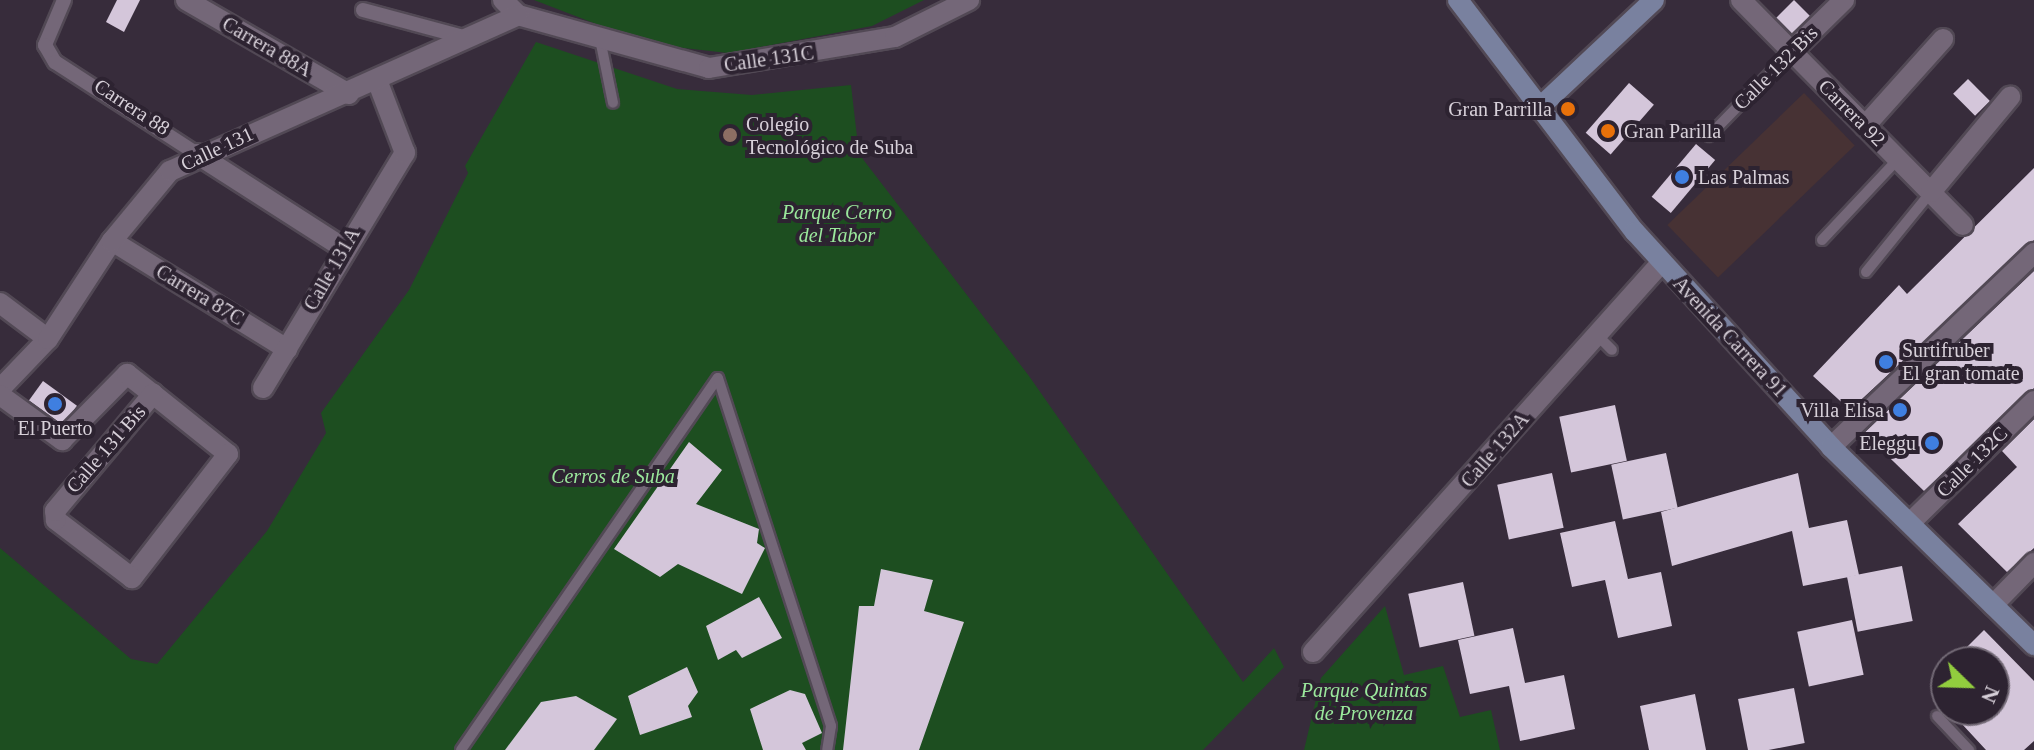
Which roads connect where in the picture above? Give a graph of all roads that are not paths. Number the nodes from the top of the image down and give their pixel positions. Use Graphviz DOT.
graph roads {
  1 [pos="64,0"];
  2 [pos="186,0"];
  3 [pos="503,0"];
  4 [pos="969,0"];
  5 [pos="1458,0"];
  6 [pos="1654,0"];
  7 [pos="1741,0"];
  8 [pos="1844,0"];
  9 [pos="363,10"];
  10 [pos="518,15"];
  11 [pos="464,37"];
  12 [pos="600,39"];
  13 [pos="1943,39"];
  14 [pos="1792,51"];
  15 [pos="377,80"];
  16 [pos="349,94"];
  17 [pos="2010,97"];
  18 [pos="613,103"];
  19 [pos="1538,109"];
  20 [pos="1865,126"];
  21 [pos="1709,136"];
  22 [pos="197,154"];
  23 [pos="1898,159"];
  24 [pos="1931,192"];
  25 [pos="1963,225"];
  26 [pos="1822,240"];
  27 [pos="112,241"];
  28 [pos="342,247"];
  29 [pos="2034,253"];
  30 [pos="1662,262"];
  31 [pos="1866,272"];
  32 [pos="0,303"];
  33 [pos="1597,335"];
  34 [pos="48,339"];
  35 [pos="287,349"];
  36 [pos="1612,350"];
  37 [pos="263,388"];
  38 [pos="0,392"];
  39 [pos="153,394"];
  40 [pos="2034,401"];
  41 [pos="1831,447"];
  42 [pos="1910,523"];
  43 [pos="2034,563"];
  44 [pos="1993,605"];
  45 [pos="1319,644"];
  46 [pos="2034,645"];
  47 [pos="1946,726"];
  48 [pos="461,750"];
  49 [pos="827,750"];
  50 [pos="1969,750"];
  1 -- 22 [label="street, Carrera 88"];
  2 -- 16 [label="street, Carrera 88A"];
  3 -- 10 [label="street"];
  4 -- 12 [label="street, Calle 131C"];
  5 -- 19 [label="main road, Avenida Carrera 91"];
  6 -- 19 [label="main road"];
  7 -- 14 [label="street, Carrera 92"];
  8 -- 14 [label="street, Calle 132 Bis"];
  9 -- 11 [label="street"];
  10 -- 11 [label="street, Calle 131"];
  10 -- 12 [label="street, Calle 131C"];
  11 -- 15 [label="street, Calle 131"];
  12 -- 18 [label="lane"];
  13 -- 20 [label="street"];
  14 -- 20 [label="street, Carrera 92"];
  14 -- 21 [label="lane, Calle 132 Bis"];
  15 -- 16 [label="street, Calle 131"];
  15 -- 28 [label="street, Calle 131A"];
  16 -- 22 [label="street, Calle 131"];
  17 -- 24 [label="street"];
  19 -- 30 [label="main road, Avenida Carrera 91"];
  20 -- 23 [label="street, Carrera 92"];
  22 -- 27 [label="street, Calle 131"];
  22 -- 28 [label="street, Carrera 88"];
  23 -- 24 [label="street, Carrera 92"];
  23 -- 26 [label="lane"];
  24 -- 25 [label="street, Carrera 92"];
  24 -- 31 [label="lane"];
  27 -- 34 [label="street, Calle 131"];
  27 -- 35 [label="street, Carrera 87C"];
  28 -- 35 [label="street, Calle 131A"];
  29 -- 41 [label="street"];
  30 -- 33 [label="street, Calle 132A"];
  30 -- 41 [label="main road, Avenida Carrera 91"];
  32 -- 34 [label="street"];
  33 -- 36 [label="lane"];
  33 -- 45 [label="street, Calle 132A"];
  34 -- 38 [label="street, Calle 131"];
  35 -- 37 [label="street, Calle 131A"];
  38 -- 39 [label="street, Calle 131 Bis"];
  39 -- 39 [label="street, Calle 131 Bis"];
  40 -- 42 [label="street, Calle 132C"];
  41 -- 42 [label="main road, Avenida Carrera 91"];
  42 -- 44 [label="main road, Avenida Carrera 91"];
  43 -- 44 [label="street"];
  44 -- 46 [label="main road, Avenida Carrera 91"];
  47 -- 50 [label="lane"];
  48 -- 49 [label="lane"];
}
